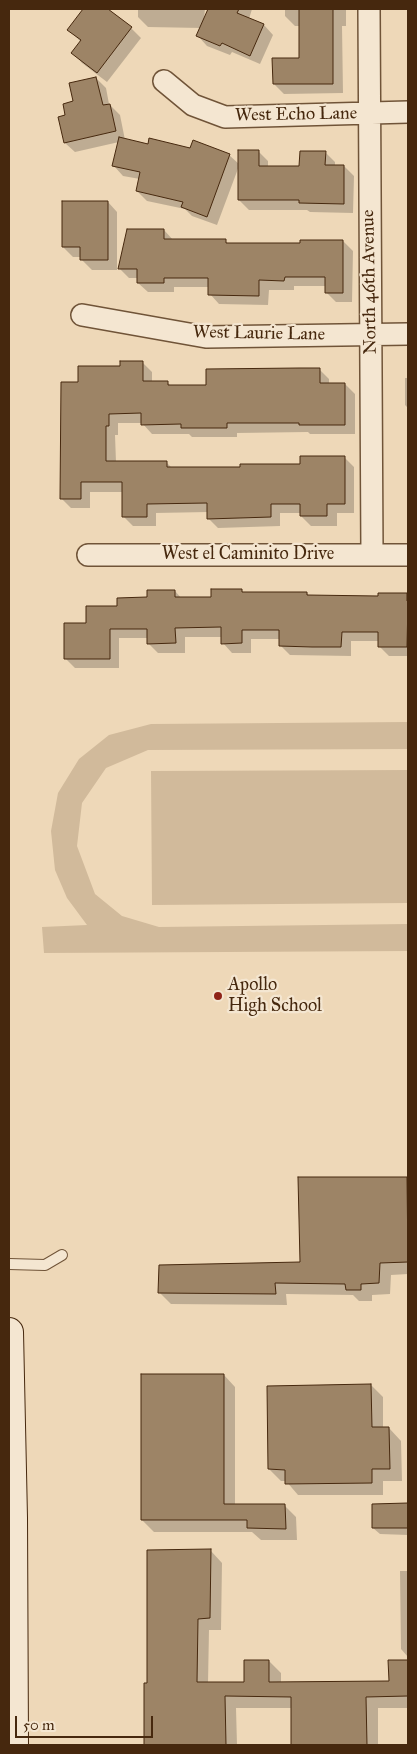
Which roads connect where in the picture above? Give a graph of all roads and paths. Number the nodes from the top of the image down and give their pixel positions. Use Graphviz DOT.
graph roads {
  1 [pos="369,9"];
  2 [pos="164,81"];
  3 [pos="408,112"];
  4 [pos="369,114"];
  5 [pos="82,314"];
  6 [pos="408,334"];
  7 [pos="371,335"];
  8 [pos="88,554"];
  9 [pos="372,554"];
  10 [pos="408,554"];
  11 [pos="62,1255"];
  12 [pos="9,1264"];
  13 [pos="9,1346"];
  14 [pos="11,1480"];
  15 [pos="14,1745"];
  1 -- 4 [label="street, North 46th Avenue"];
  2 -- 4 [label="street, West Echo Lane"];
  3 -- 4 [label="street, West Echo Lane"];
  4 -- 7 [label="street, North 46th Avenue"];
  5 -- 7 [label="street, West Laurie Lane"];
  6 -- 7 [label="street, West Laurie Lane"];
  7 -- 9 [label="street, North 46th Avenue"];
  8 -- 9 [label="street, West el Caminito Drive"];
  9 -- 10 [label="street, West el Caminito Drive"];
  11 -- 12 [label="lane"];
  13 -- 14 [label="street"];
  14 -- 15 [label="street"];
}
